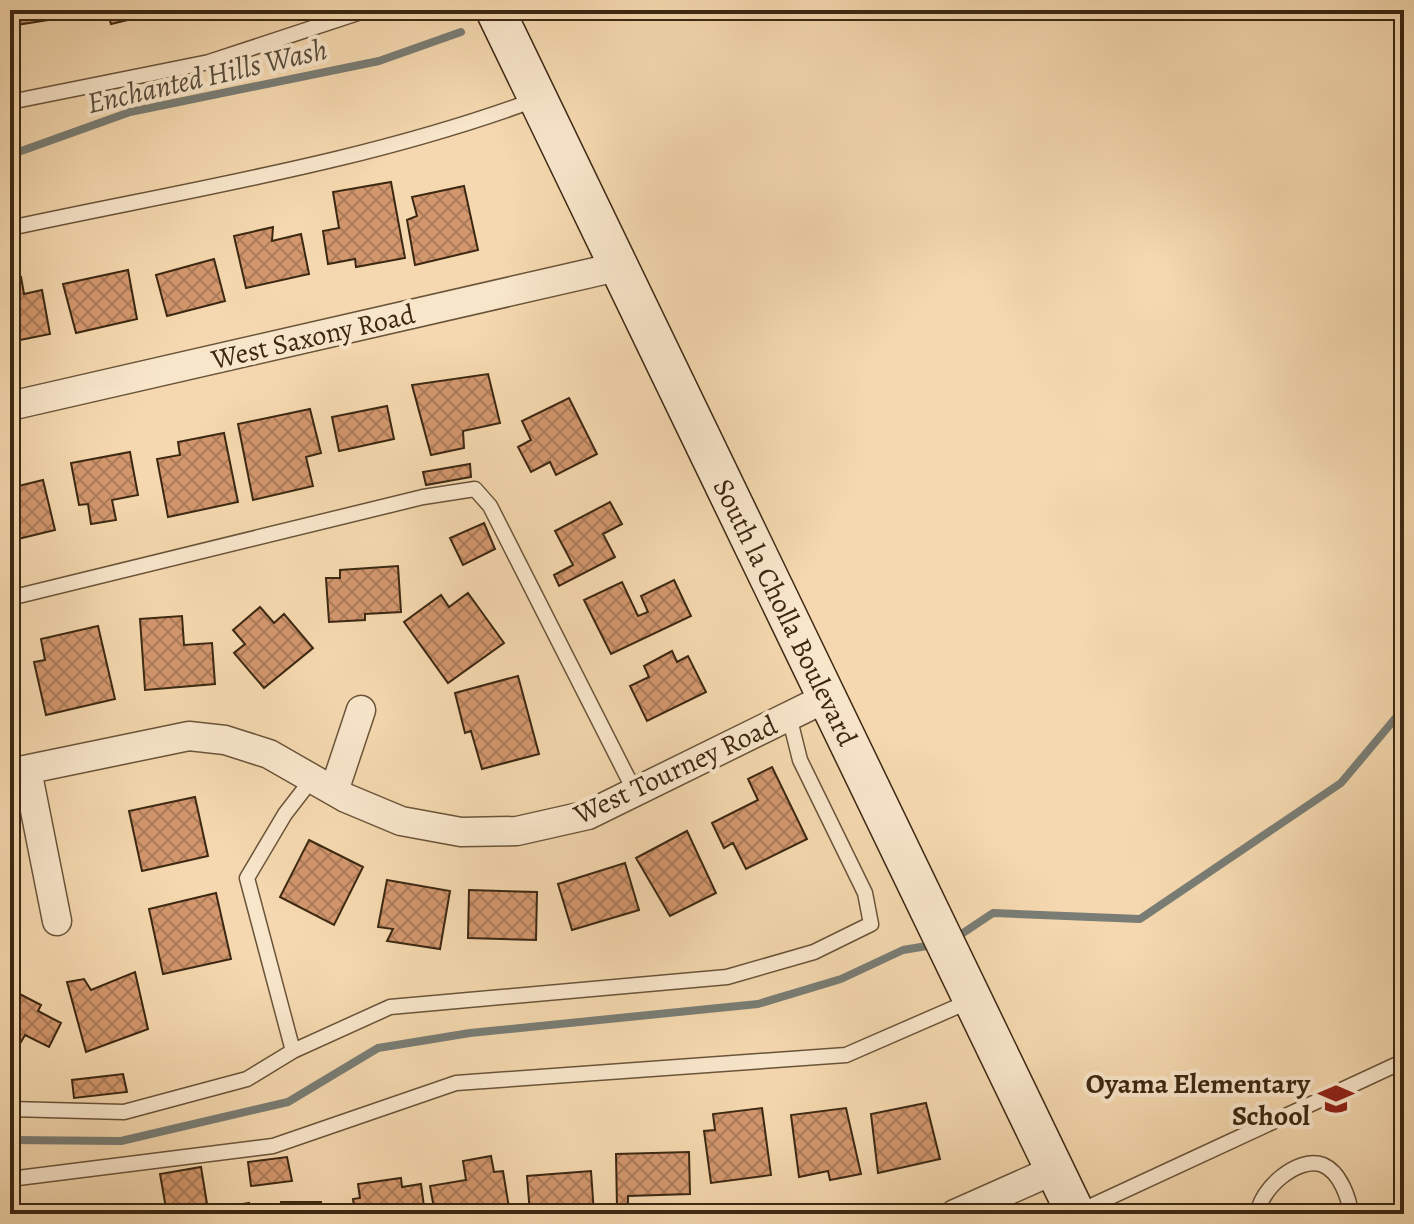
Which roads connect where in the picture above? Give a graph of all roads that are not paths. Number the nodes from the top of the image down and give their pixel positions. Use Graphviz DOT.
graph roads {
  1 [pos="367,10"];
  2 [pos="495,10"];
  3 [pos="537,99"];
  4 [pos="10,102"];
  5 [pos="10,228"];
  6 [pos="617,267"];
  7 [pos="10,406"];
  8 [pos="10,598"];
  9 [pos="828,697"];
  10 [pos="361,710"];
  11 [pos="789,716"];
  12 [pos="19,771"];
  13 [pos="323,785"];
  14 [pos="635,792"];
  15 [pos="57,921"];
  16 [pos="974,999"];
  17 [pos="293,1051"];
  18 [pos="1404,1061"];
  19 [pos="10,1109"];
  20 [pos="1054,1170"];
  21 [pos="10,1179"];
  22 [pos="955,1214"];
  23 [pos="1076,1214"];
  24 [pos="1258,1214"];
  25 [pos="1351,1214"];
  1 -- 4 [label="lane"];
  2 -- 3 [label="main road, South la Cholla Boulevard"];
  3 -- 5 [label="lane"];
  3 -- 6 [label="main road, South la Cholla Boulevard"];
  6 -- 7 [label="street, West Saxony Road"];
  6 -- 9 [label="main road, South la Cholla Boulevard"];
  8 -- 14 [label="lane"];
  9 -- 11 [label="street, West Tourney Road"];
  9 -- 16 [label="main road, South la Cholla Boulevard"];
  10 -- 13 [label="street"];
  11 -- 14 [label="street, West Tourney Road"];
  11 -- 17 [label="lane"];
  12 -- 13 [label="street, West Tourney Road"];
  12 -- 15 [label="street, West Tourney Road"];
  13 -- 14 [label="street, West Tourney Road"];
  13 -- 17 [label="lane"];
  16 -- 20 [label="main road, South la Cholla Boulevard"];
  16 -- 21 [label="lane"];
  17 -- 19 [label="lane"];
  18 -- 23 [label="lane"];
  20 -- 22 [label="street"];
  20 -- 23 [label="main road, South la Cholla Boulevard"];
  24 -- 25 [label="lane"];
}
